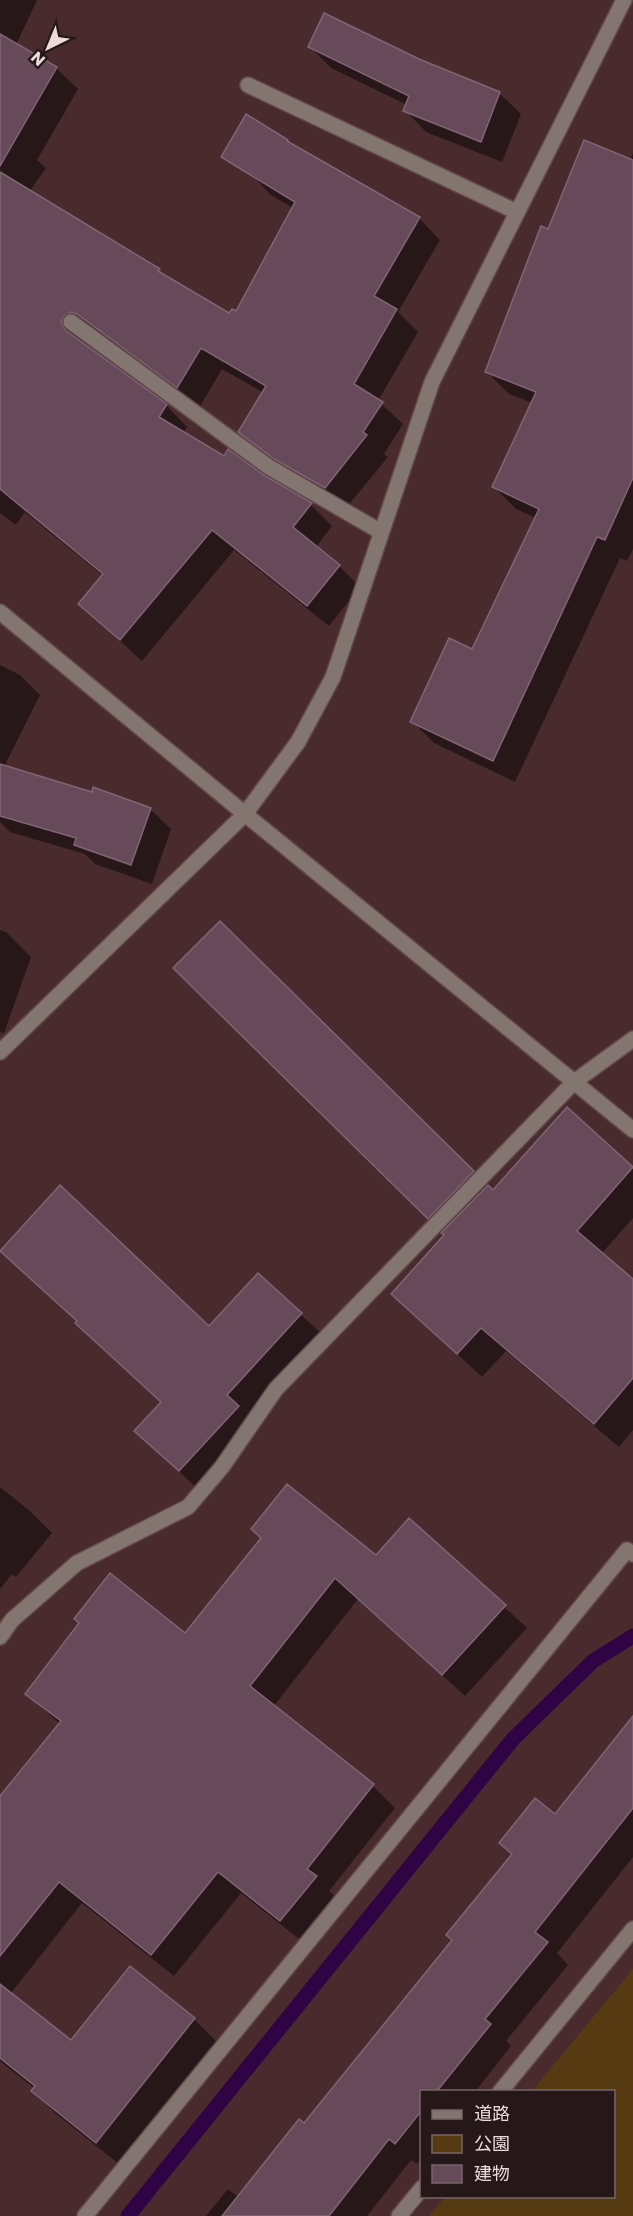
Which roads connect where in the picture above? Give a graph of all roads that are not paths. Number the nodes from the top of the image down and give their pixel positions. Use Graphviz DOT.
graph roads {
  1 [pos="624,0"];
  2 [pos="248,85"];
  3 [pos="517,212"];
  4 [pos="71,322"];
  5 [pos="381,532"];
  6 [pos="0,612"];
  7 [pos="245,814"];
  8 [pos="633,1039"];
  9 [pos="0,1052"];
  10 [pos="574,1082"];
  11 [pos="633,1130"];
  12 [pos="633,1554"];
  13 [pos="0,1637"];
  14 [pos="633,1929"];
  15 [pos="501,2090"];
  16 [pos="420,2190"];
  17 [pos="85,2216"];
  18 [pos="399,2216"];
  1 -- 3 [label="street"];
  2 -- 3 [label="street"];
  3 -- 5 [label="street"];
  4 -- 5 [label="street"];
  5 -- 7 [label="street"];
  6 -- 7 [label="street"];
  7 -- 9 [label="street"];
  7 -- 10 [label="street"];
  8 -- 10 [label="street"];
  10 -- 11 [label="street"];
  10 -- 13 [label="street"];
  12 -- 17 [label="street"];
  14 -- 15 [label="street"];
  16 -- 18 [label="street"];
}
